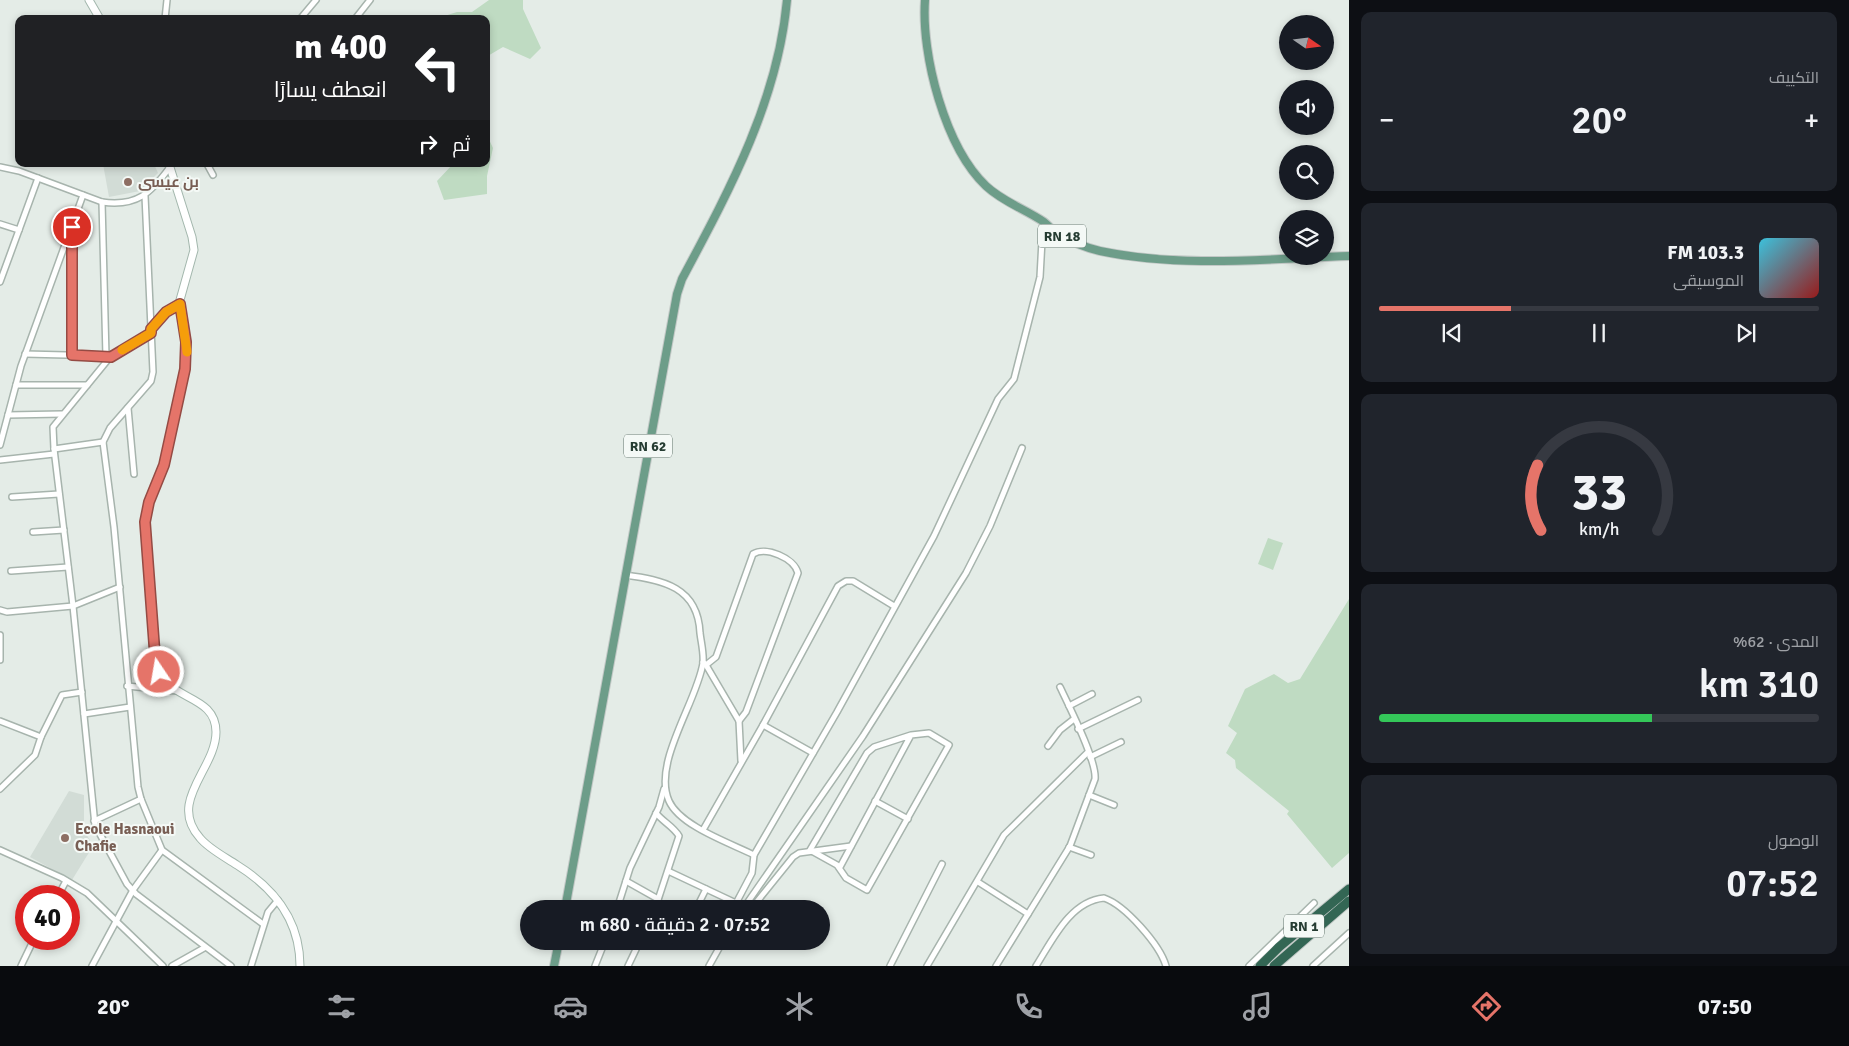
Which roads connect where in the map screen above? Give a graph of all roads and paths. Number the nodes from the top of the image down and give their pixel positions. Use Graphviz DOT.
graph roads {
  1 [pos="89,0"];
  2 [pos="167,0"];
  3 [pos="316,0"];
  4 [pos="370,0"];
  5 [pos="787,0"];
  6 [pos="925,0"];
  7 [pos="98,15"];
  8 [pos="165,15"];
  9 [pos="303,15"];
  10 [pos="359,15"];
  11 [pos="0,167"];
  12 [pos="168,167"];
  13 [pos="170,167"];
  14 [pos="209,167"];
  15 [pos="213,175"];
  16 [pos="38,178"];
  17 [pos="83,195"];
  18 [pos="145,196"];
  19 [pos="102,202"];
  20 [pos="1044,222"];
  21 [pos="0,224"];
  22 [pos="72,227"];
  23 [pos="19,230"];
  24 [pos="1349,256"];
  25 [pos="0,282"];
  26 [pos="180,304"];
  27 [pos="151,331"];
  28 [pos="25,354"];
  29 [pos="72,355"];
  30 [pos="108,356"];
  31 [pos="16,384"];
  32 [pos="87,385"];
  33 [pos="128,408"];
  34 [pos="62,414"];
  35 [pos="8,415"];
  36 [pos="103,442"];
  37 [pos="0,444"];
  38 [pos="1022,448"];
  39 [pos="54,452"];
  40 [pos="0,460"];
  41 [pos="134,474"];
  42 [pos="59,494"];
  43 [pos="12,497"];
  44 [pos="64,530"];
  45 [pos="32,532"];
  46 [pos="68,567"];
  47 [pos="11,571"];
  48 [pos="625,575"];
  49 [pos="120,587"];
  50 [pos="73,606"];
  51 [pos="894,606"];
  52 [pos="0,610"];
  53 [pos="0,634"];
  54 [pos="0,660"];
  55 [pos="705,663"];
  56 [pos="127,686"];
  57 [pos="1060,687"];
  58 [pos="82,692"];
  59 [pos="178,692"];
  60 [pos="1092,694"];
  61 [pos="1138,700"];
  62 [pos="1069,706"];
  63 [pos="130,707"];
  64 [pos="84,714"];
  65 [pos="1074,719"];
  66 [pos="739,721"];
  67 [pos="0,722"];
  68 [pos="763,725"];
  69 [pos="1078,729"];
  70 [pos="911,735"];
  71 [pos="41,737"];
  72 [pos="1122,742"];
  73 [pos="1048,746"];
  74 [pos="813,753"];
  75 [pos="1089,754"];
  76 [pos="742,761"];
  77 [pos="665,784"];
  78 [pos="0,789"];
  79 [pos="1089,795"];
  80 [pos="141,799"];
  81 [pos="875,801"];
  82 [pos="1114,805"];
  83 [pos="656,813"];
  84 [pos="908,819"];
  85 [pos="94,822"];
  86 [pos="703,830"];
  87 [pos="851,846"];
  88 [pos="1069,847"];
  89 [pos="0,850"];
  90 [pos="162,850"];
  91 [pos="810,850"];
  92 [pos="754,855"];
  93 [pos="1091,855"];
  94 [pos="942,864"];
  95 [pos="840,867"];
  96 [pos="668,871"];
  97 [pos="66,881"];
  98 [pos="626,881"];
  99 [pos="978,882"];
  100 [pos="64,885"];
  101 [pos="706,889"];
  102 [pos="1349,889"];
  103 [pos="133,890"];
  104 [pos="658,899"];
  105 [pos="278,900"];
  106 [pos="567,900"];
  107 [pos="620,900"];
  108 [pos="700,900"];
  109 [pos="730,900"];
  110 [pos="738,900"];
  111 [pos="749,900"];
  112 [pos="758,900"];
  113 [pos="1349,901"];
  114 [pos="1314,903"];
  115 [pos="1028,914"];
  116 [pos="116,919"];
  117 [pos="263,924"];
  118 [pos="1349,934"];
  119 [pos="204,948"];
  120 [pos="29,950"];
  121 [pos="557,950"];
  122 [pos="601,950"];
  123 [pos="636,950"];
  124 [pos="718,950"];
  125 [pos="21,966"];
  126 [pos="92,966"];
  127 [pos="163,966"];
  128 [pos="172,966"];
  129 [pos="231,966"];
  130 [pos="251,966"];
  131 [pos="300,966"];
  132 [pos="554,966"];
  133 [pos="595,966"];
  134 [pos="628,966"];
  135 [pos="709,966"];
  136 [pos="890,966"];
  137 [pos="927,966"];
  138 [pos="996,966"];
  139 [pos="1036,966"];
  140 [pos="1166,966"];
  141 [pos="1249,966"];
  142 [pos="1260,966"];
  143 [pos="1274,966"];
  144 [pos="1313,966"];
  1 -- 7 [label="street"];
  2 -- 8 [label="street"];
  3 -- 9 [label="street"];
  4 -- 10 [label="street"];
  5 -- 48 [label="main road, RN 62"];
  6 -- 20 [label="main road, RN 18"];
  11 -- 16 [label="street"];
  12 -- 18 [label="street"];
  13 -- 26 [label="street"];
  14 -- 15 [label="street"];
  16 -- 17 [label="street"];
  16 -- 23 [label="street"];
  17 -- 19 [label="street"];
  17 -- 22 [label="street"];
  18 -- 19 [label="street"];
  18 -- 27 [label="street"];
  19 -- 30 [label="street"];
  20 -- 24 [label="main road, RN 18"];
  20 -- 51 [label="street"];
  21 -- 23 [label="street"];
  22 -- 28 [label="street"];
  22 -- 29 [label="street"];
  23 -- 25 [label="street"];
  26 -- 27 [label="street"];
  26 -- 59 [label="street"];
  27 -- 30 [label="street"];
  27 -- 33 [label="street"];
  28 -- 29 [label="street"];
  28 -- 31 [label="street"];
  29 -- 30 [label="street"];
  30 -- 32 [label="street"];
  31 -- 32 [label="street"];
  31 -- 35 [label="street"];
  32 -- 34 [label="street"];
  33 -- 36 [label="street"];
  33 -- 41 [label="street"];
  34 -- 35 [label="street"];
  34 -- 39 [label="street"];
  35 -- 37 [label="street"];
  36 -- 39 [label="street"];
  36 -- 49 [label="street"];
  38 -- 111 [label="street"];
  39 -- 40 [label="street"];
  39 -- 42 [label="street"];
  42 -- 43 [label="street"];
  42 -- 44 [label="street"];
  44 -- 45 [label="street"];
  44 -- 46 [label="street"];
  46 -- 47 [label="street"];
  46 -- 50 [label="street"];
  48 -- 55 [label="street"];
  48 -- 106 [label="main road, RN 62"];
  49 -- 50 [label="street"];
  49 -- 56 [label="street"];
  50 -- 52 [label="street"];
  50 -- 58 [label="street"];
  51 -- 68 [label="street"];
  51 -- 74 [label="street"];
  53 -- 54 [label="street"];
  55 -- 66 [label="street"];
  55 -- 66 [label="street"];
  55 -- 77 [label="street"];
  56 -- 59 [label="street"];
  56 -- 63 [label="street"];
  57 -- 62 [label="street"];
  58 -- 64 [label="street"];
  58 -- 71 [label="street"];
  59 -- 105 [label="street"];
  60 -- 62 [label="street"];
  61 -- 69 [label="street"];
  62 -- 65 [label="street"];
  63 -- 64 [label="street"];
  63 -- 80 [label="street"];
  64 -- 85 [label="street"];
  65 -- 69 [label="street"];
  65 -- 73 [label="street"];
  66 -- 76 [label="street"];
  67 -- 71 [label="street"];
  68 -- 74 [label="street"];
  68 -- 76 [label="street"];
  69 -- 75 [label="street"];
  70 -- 81 [label="street"];
  70 -- 84 [label="street"];
  70 -- 91 [label="street"];
  71 -- 78 [label="street"];
  72 -- 75 [label="street"];
  74 -- 92 [label="street"];
  75 -- 79 [label="street"];
  75 -- 99 [label="street"];
  76 -- 86 [label="street"];
  77 -- 83 [label="street"];
  77 -- 86 [label="street"];
  79 -- 82 [label="street"];
  79 -- 88 [label="street"];
  80 -- 85 [label="street"];
  80 -- 90 [label="street"];
  81 -- 84 [label="street"];
  81 -- 87 [label="street"];
  83 -- 96 [label="street"];
  83 -- 98 [label="street"];
  84 -- 95 [label="street"];
  85 -- 103 [label="street"];
  86 -- 92 [label="street"];
  87 -- 91 [label="street"];
  87 -- 95 [label="street"];
  88 -- 93 [label="street"];
  88 -- 115 [label="street"];
  89 -- 97 [label="street"];
  90 -- 103 [label="street"];
  90 -- 117 [label="street"];
  91 -- 95 [label="street"];
  91 -- 112 [label="street"];
  92 -- 110 [label="street"];
  94 -- 136 [label="street"];
  96 -- 101 [label="street"];
  96 -- 104 [label="street"];
  97 -- 100 [label="street"];
  97 -- 116 [label="street"];
  98 -- 104 [label="street"];
  98 -- 107 [label="street"];
  99 -- 115 [label="street"];
  99 -- 137 [label="street"];
  101 -- 108 [label="street"];
  101 -- 109 [label="street"];
  102 -- 142 [label="highway, RN 1"];
  103 -- 116 [label="street"];
  103 -- 119 [label="street"];
  105 -- 117 [label="street"];
  105 -- 131 [label="street"];
  113 -- 143 [label="highway, RN 1"];
  114 -- 141 [label="street"];
  115 -- 138 [label="street"];
  116 -- 126 [label="street"];
  116 -- 127 [label="street"];
  117 -- 130 [label="street"];
  118 -- 144 [label="street"];
  119 -- 128 [label="street"];
  119 -- 129 [label="street"];
  120 -- 125 [label="street"];
  121 -- 132 [label="main road"];
  122 -- 133 [label="street"];
  123 -- 134 [label="street"];
  124 -- 135 [label="street"];
  139 -- 140 [label="street"];
}
